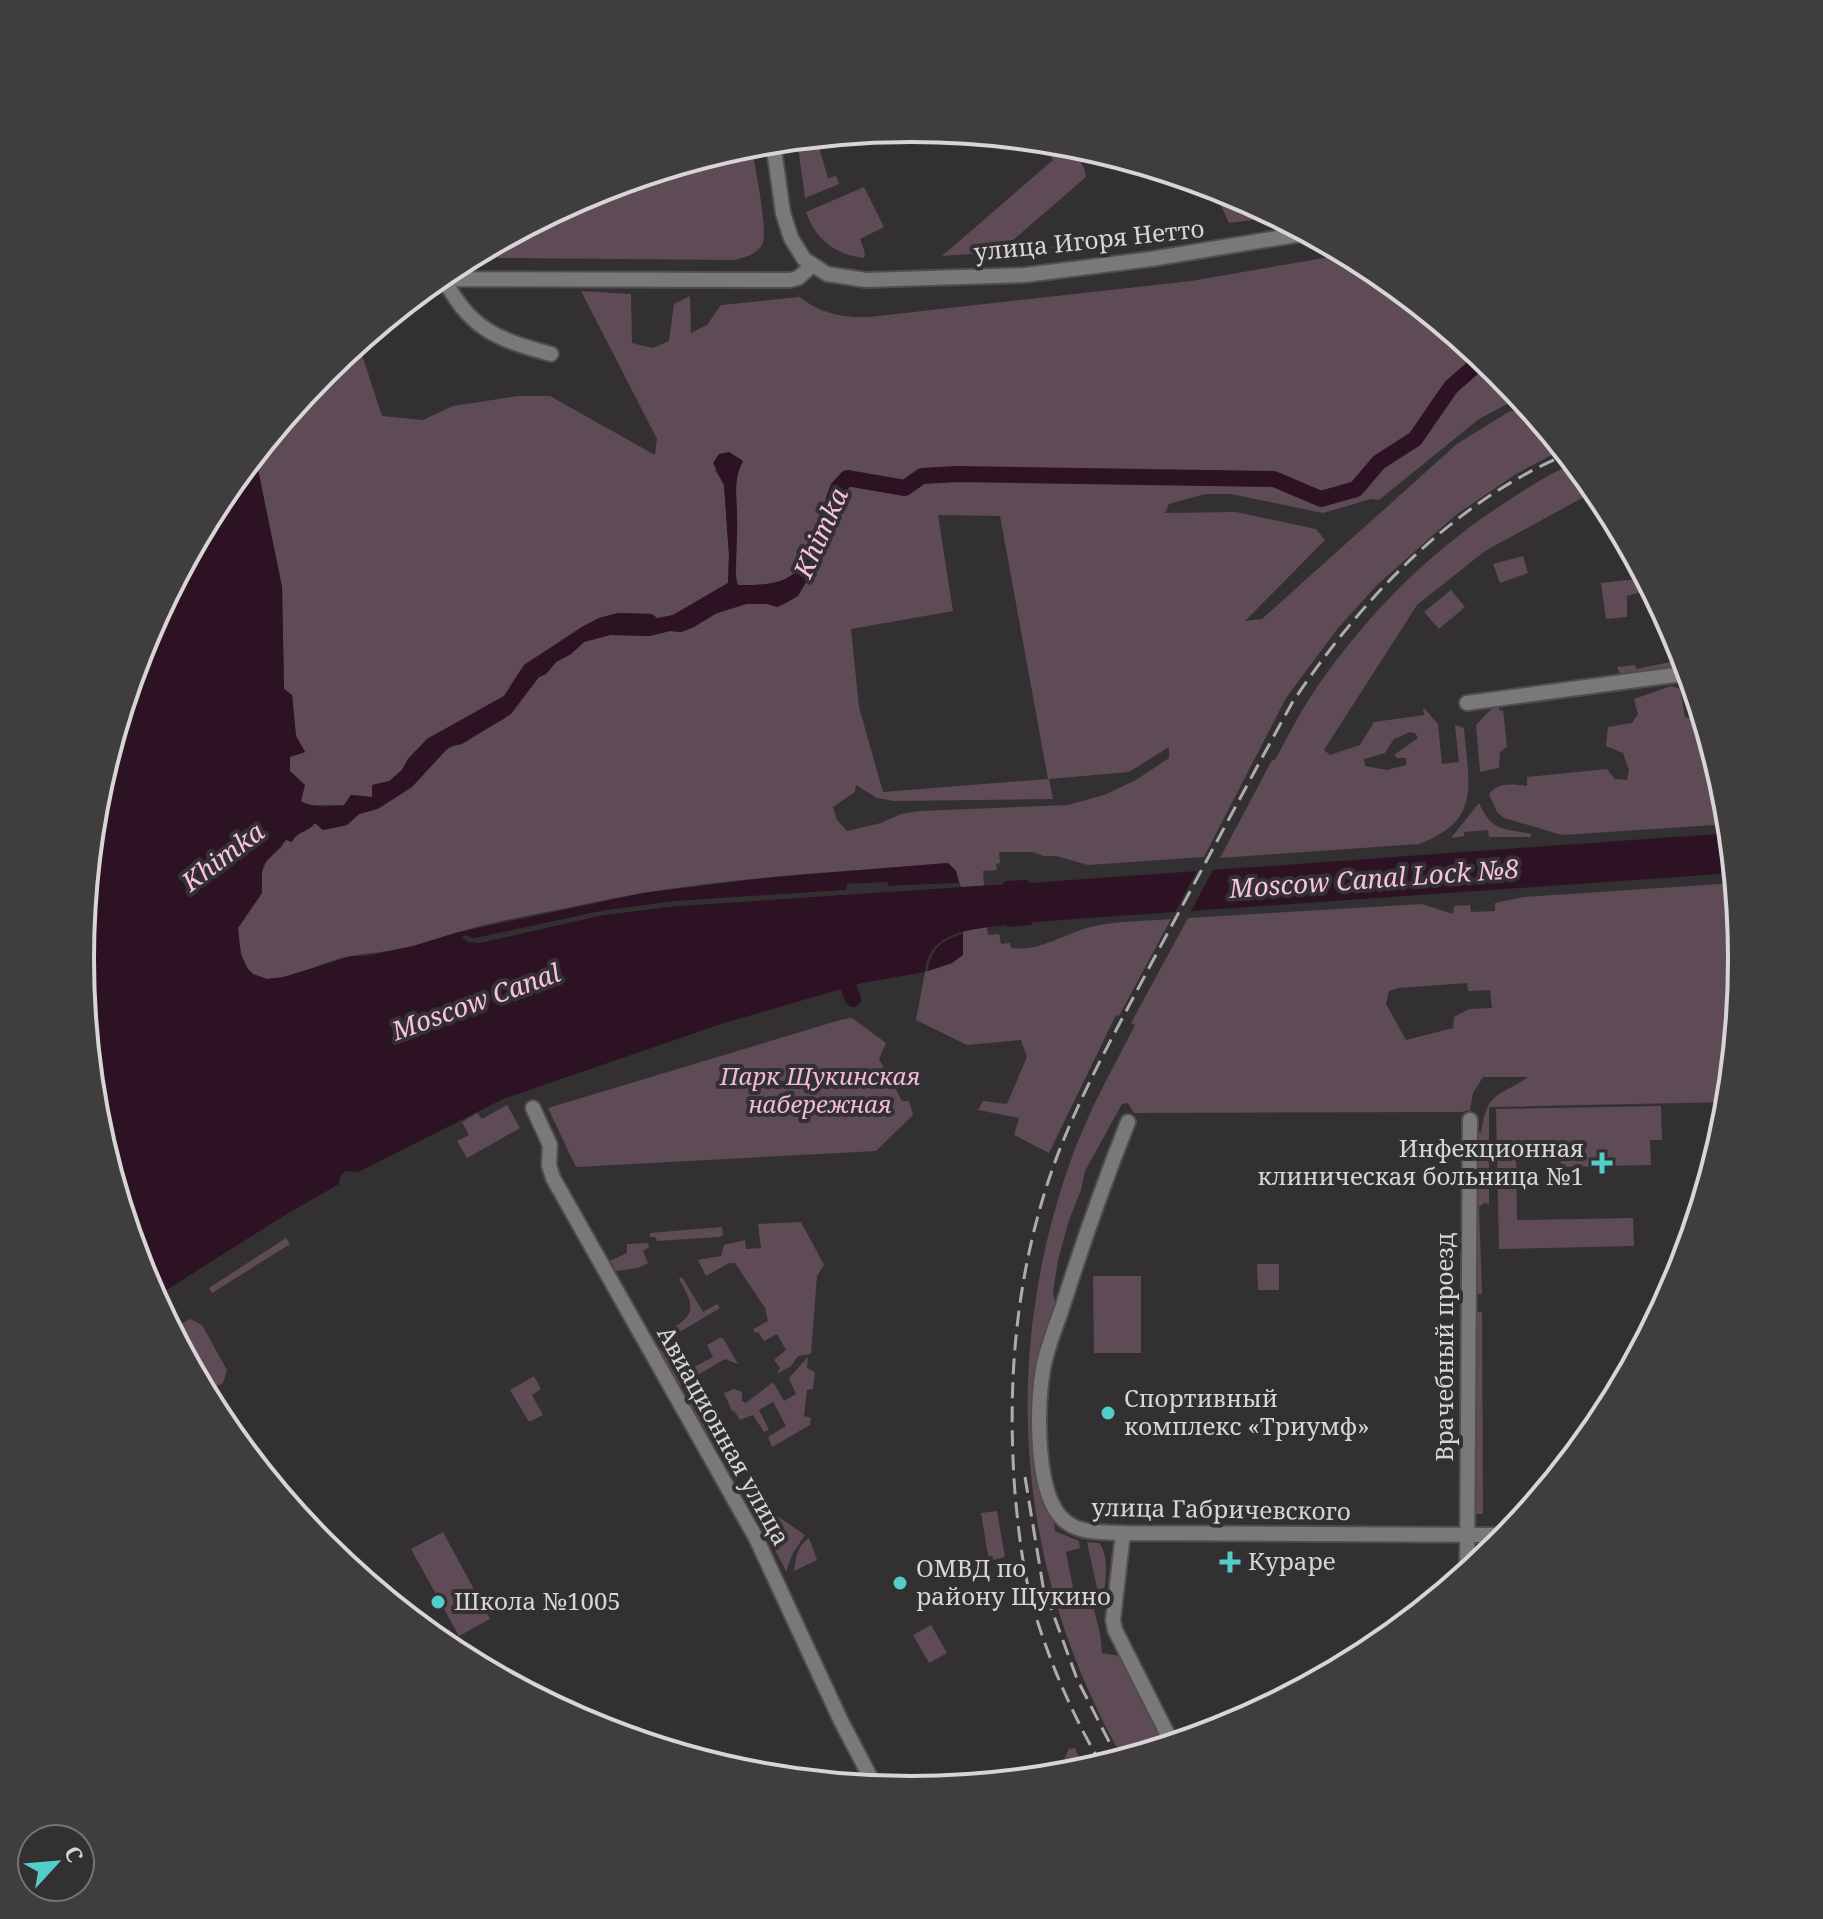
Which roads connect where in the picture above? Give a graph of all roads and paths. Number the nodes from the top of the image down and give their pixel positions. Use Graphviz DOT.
graph roads {
  1 [pos="775,154"];
  2 [pos="1291,236"];
  3 [pos="813,265"];
  4 [pos="462,277"];
  5 [pos="449,286"];
  6 [pos="551,354"];
  7 [pos="1677,675"];
  8 [pos="1467,703"];
  9 [pos="533,1108"];
  10 [pos="1470,1120"];
  11 [pos="1128,1122"];
  12 [pos="1123,1533"];
  13 [pos="1467,1535"];
  14 [pos="1493,1535"];
  15 [pos="1467,1559"];
  16 [pos="1168,1736"];
  17 [pos="869,1775"];
  1 -- 3 [label="street"];
  2 -- 3 [label="street, улица Игоря Нетто"];
  3 -- 4 [label="street"];
  5 -- 6 [label="street"];
  7 -- 8 [label="street"];
  9 -- 17 [label="street, Авиационная улица"];
  10 -- 13 [label="street, Врачебный проезд"];
  11 -- 12 [label="street, улица Габричевского"];
  12 -- 13 [label="street, улица Габричевского"];
  12 -- 16 [label="street"];
  13 -- 14 [label="street, улица Габричевского"];
  13 -- 15 [label="street, Врачебный проезд"];
}
